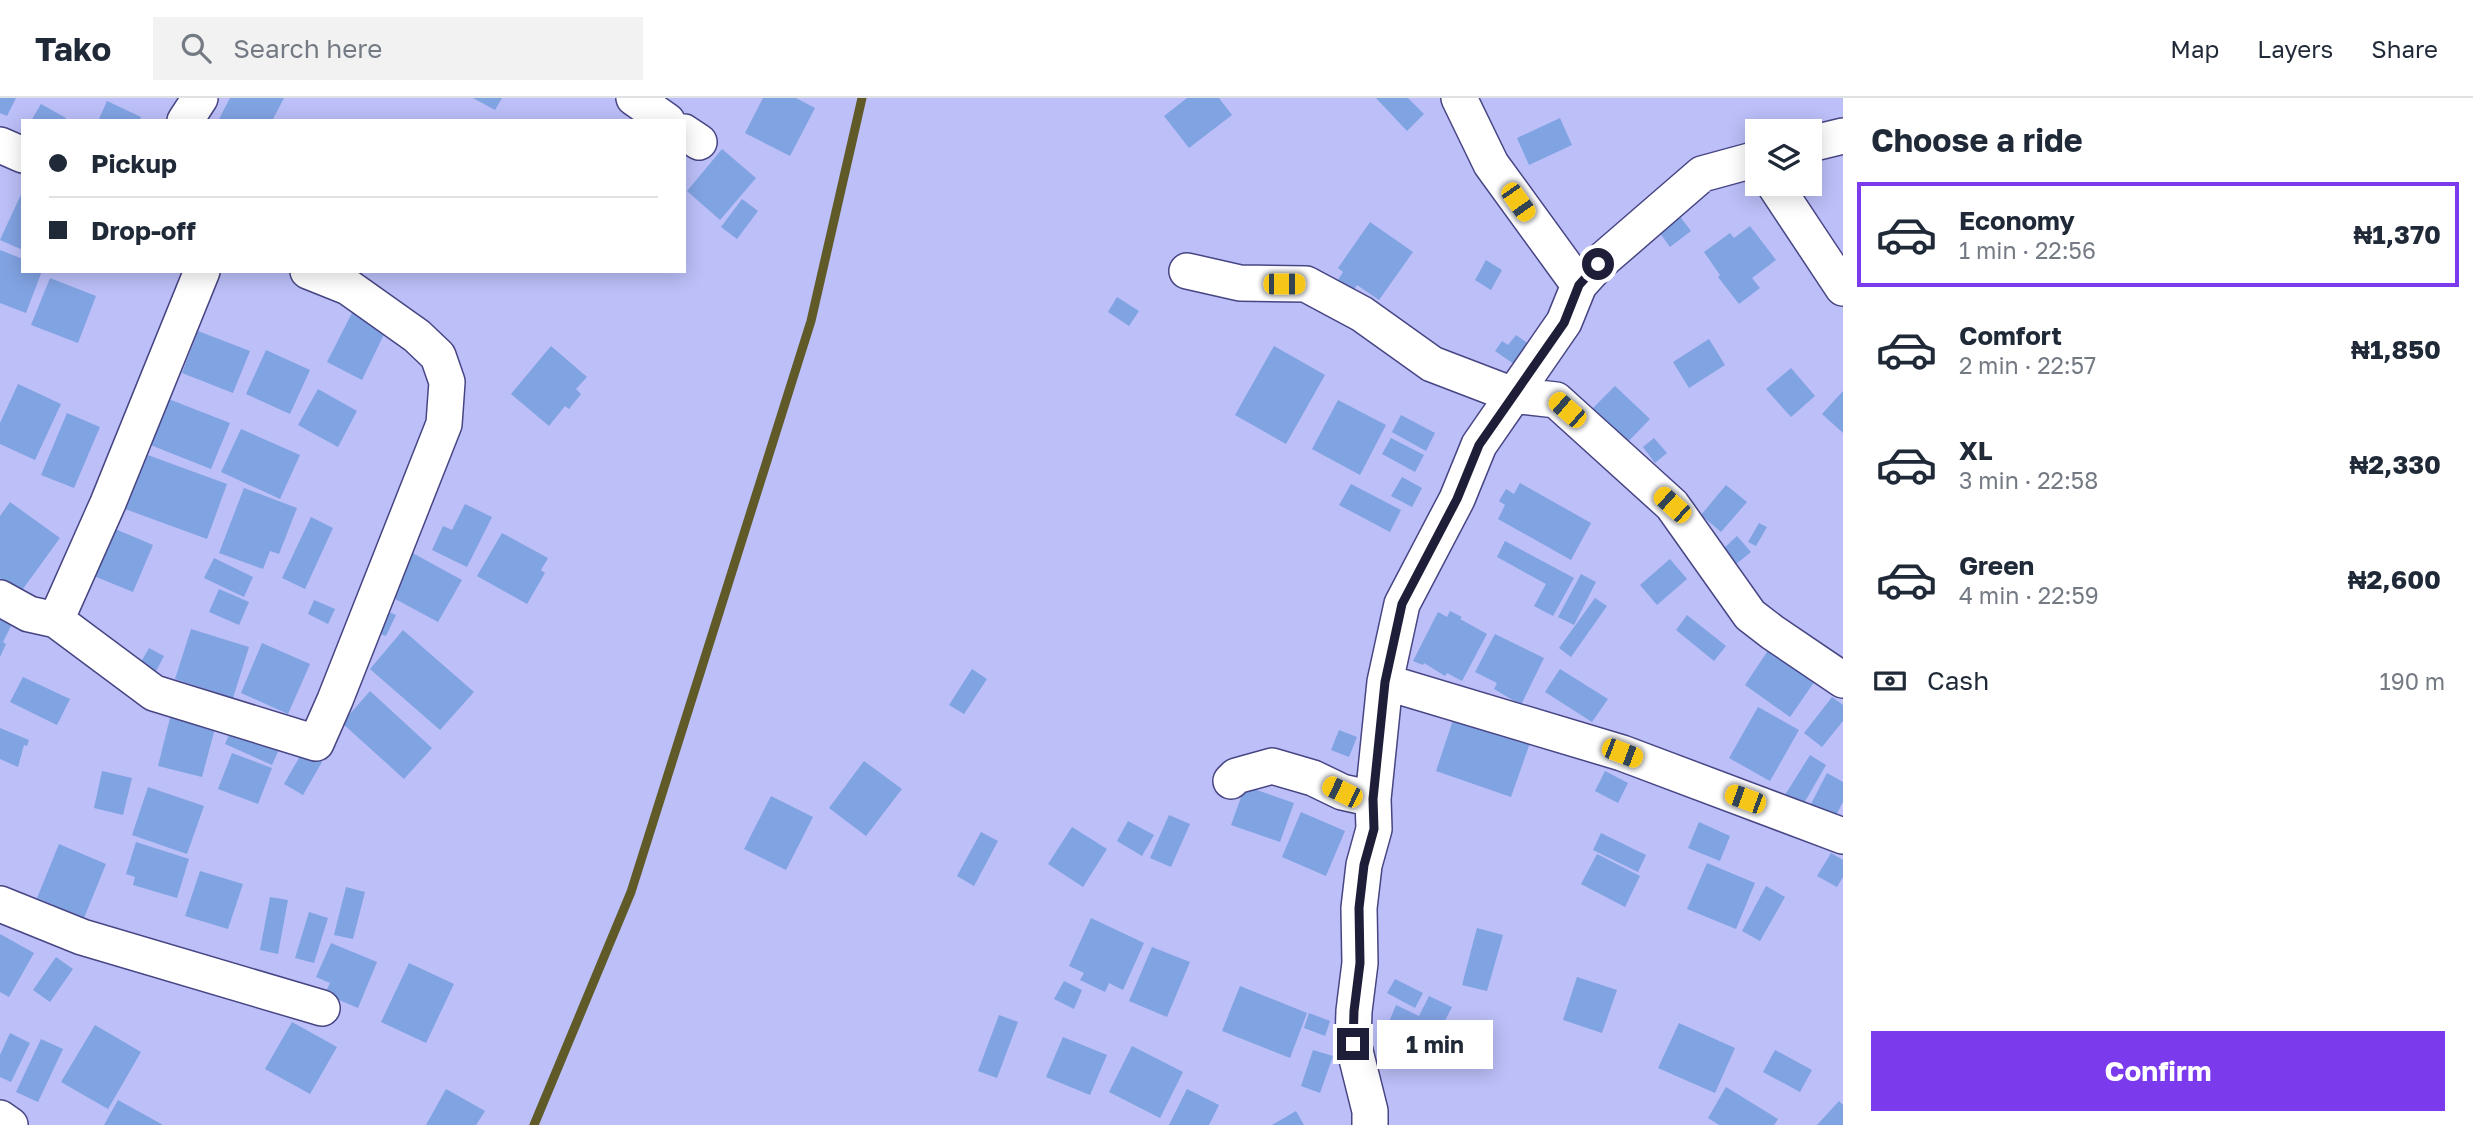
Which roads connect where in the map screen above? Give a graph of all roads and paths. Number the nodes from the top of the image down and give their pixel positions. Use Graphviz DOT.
graph roads {
  1 [pos="200,98"];
  2 [pos="634,98"];
  3 [pos="1459,98"];
  4 [pos="186,119"];
  5 [pos="664,119"];
  6 [pos="1843,136"];
  7 [pos="1822,141"];
  8 [pos="0,145"];
  9 [pos="21,154"];
  10 [pos="1745,162"];
  11 [pos="1782,196"];
  12 [pos="1187,271"];
  13 [pos="201,273"];
  14 [pos="313,273"];
  15 [pos="1579,285"];
  16 [pos="1843,288"];
  17 [pos="1513,395"];
  18 [pos="0,598"];
  19 [pos="56,620"];
  20 [pos="1843,680"];
  21 [pos="1385,682"];
  22 [pos="1231,781"];
  23 [pos="1373,799"];
  24 [pos="1843,836"];
  25 [pos="0,904"];
  26 [pos="322,1008"];
  27 [pos="0,1118"];
  28 [pos="10,1125"];
  29 [pos="1370,1125"];
  1 -- 4 [label="street"];
  2 -- 5 [label="street"];
  3 -- 15 [label="street"];
  6 -- 7 [label="street"];
  8 -- 9 [label="street"];
  10 -- 15 [label="street"];
  11 -- 16 [label="street"];
  12 -- 17 [label="street"];
  13 -- 19 [label="street"];
  14 -- 19 [label="street"];
  15 -- 17 [label="street"];
  17 -- 20 [label="street"];
  17 -- 21 [label="street"];
  18 -- 19 [label="street"];
  21 -- 23 [label="street"];
  21 -- 24 [label="street"];
  22 -- 23 [label="street"];
  23 -- 29 [label="street"];
  25 -- 26 [label="street"];
  27 -- 28 [label="street"];
}
